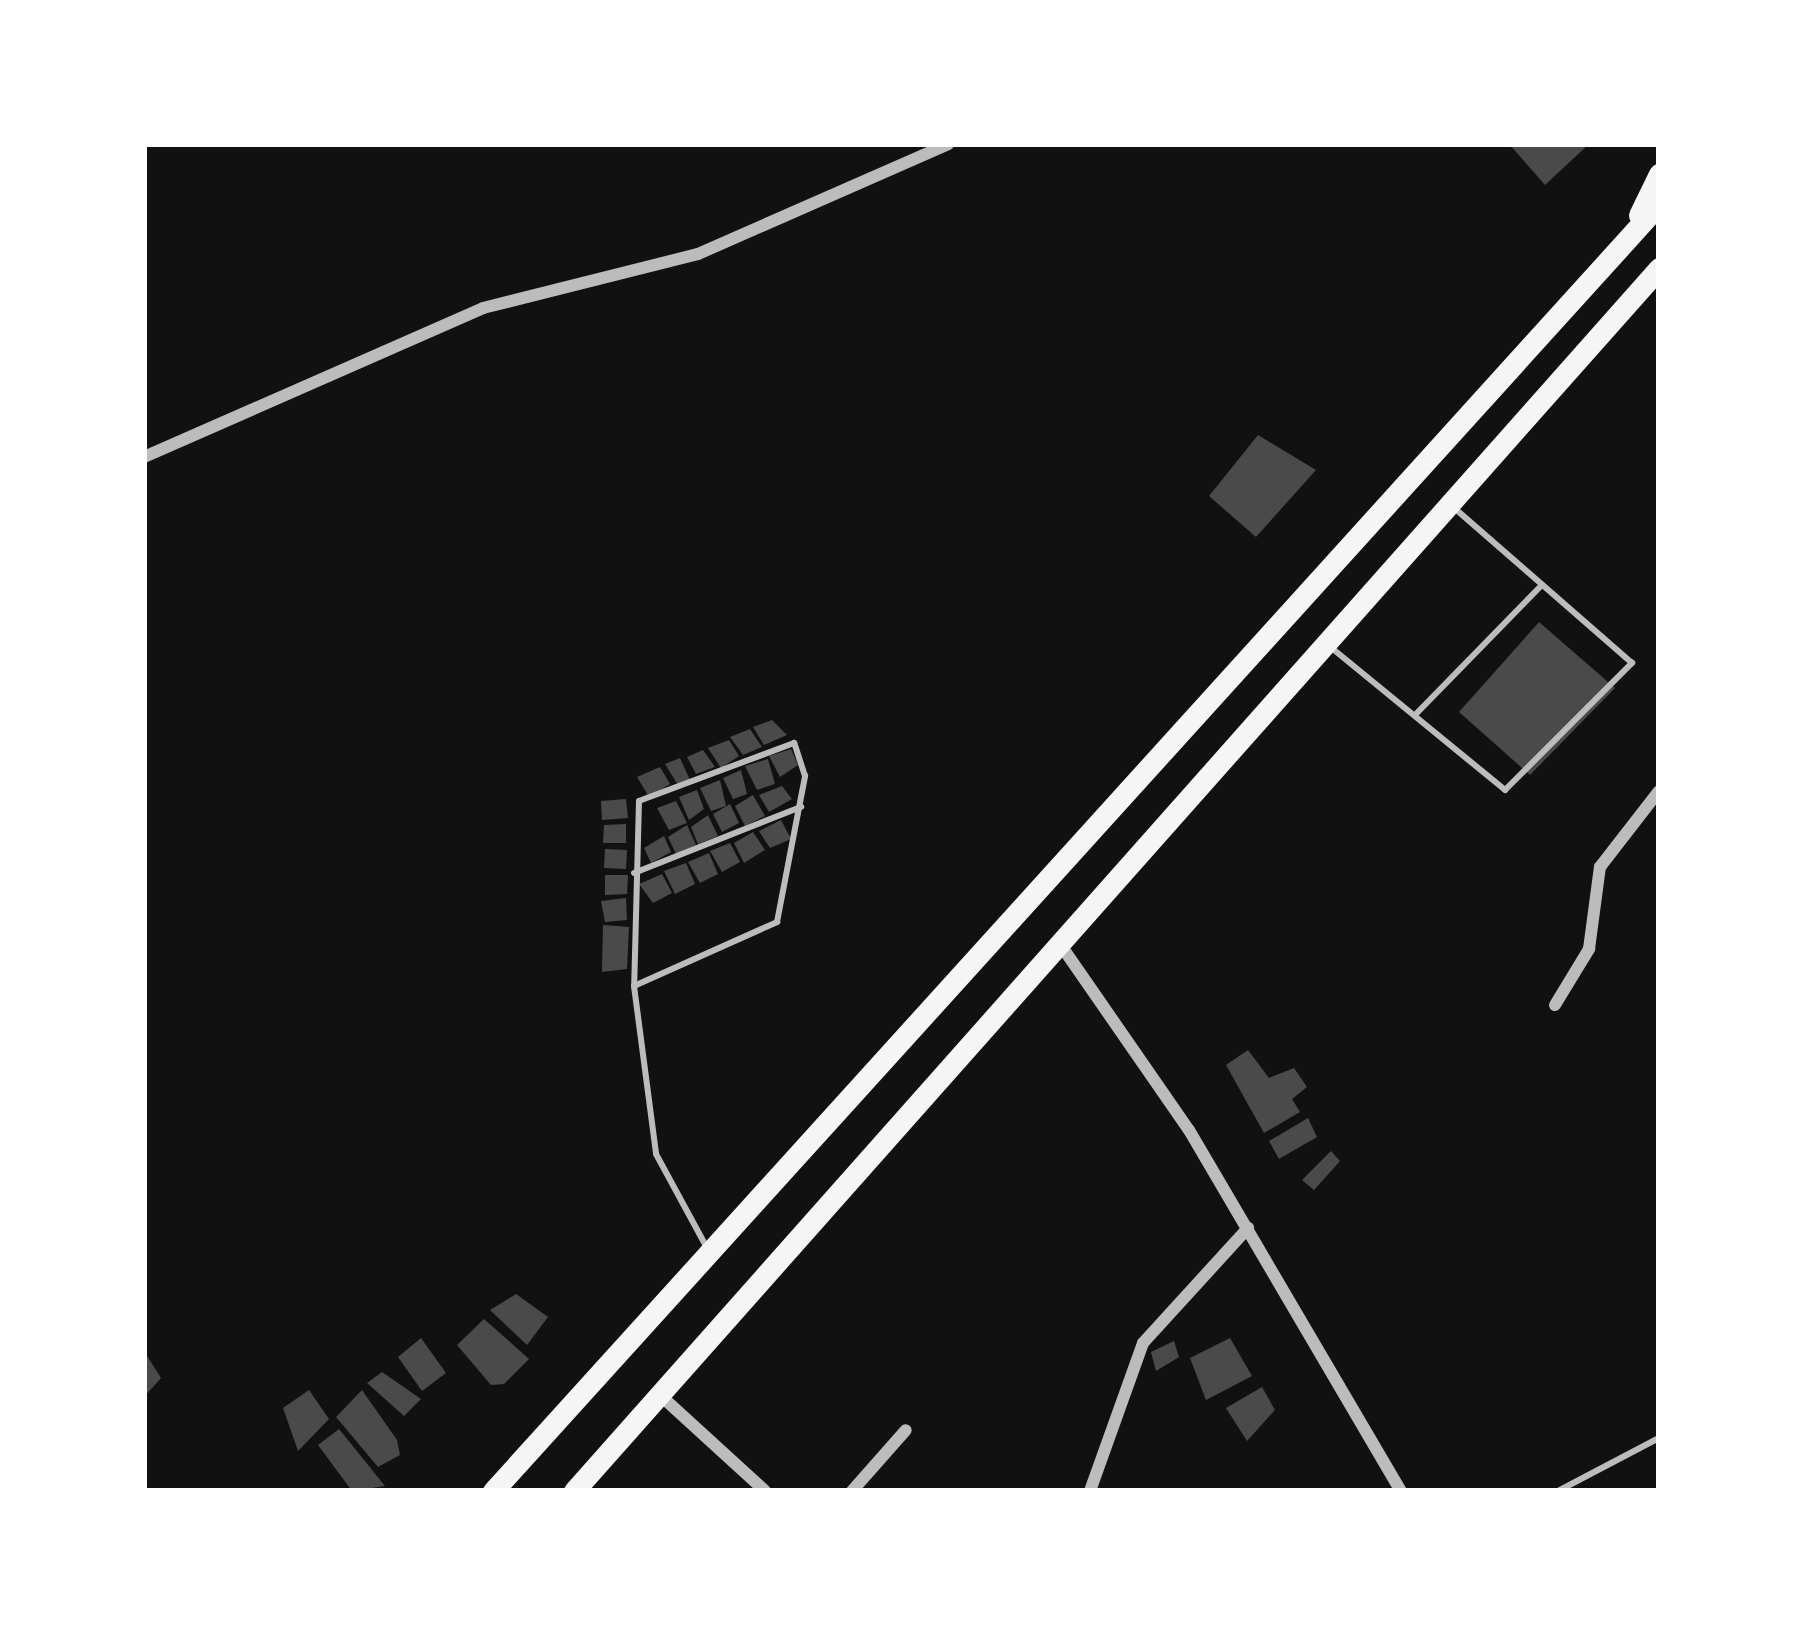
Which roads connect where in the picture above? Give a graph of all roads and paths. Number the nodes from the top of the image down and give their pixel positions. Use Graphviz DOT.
graph roads {
  1 [pos="948,144"];
  2 [pos="1659,174"];
  3 [pos="1659,204"];
  4 [pos="1628,237"];
  5 [pos="1659,268"];
  6 [pos="144,457"];
  7 [pos="1450,505"];
  8 [pos="1543,585"];
  9 [pos="1325,643"];
  10 [pos="1414,716"];
  11 [pos="1659,791"];
  12 [pos="801,807"];
  13 [pos="634,873"];
  14 [pos="1057,940"];
  15 [pos="634,986"];
  16 [pos="1556,1005"];
  17 [pos="1248,1228"];
  18 [pos="712,1254"];
  19 [pos="660,1394"];
  20 [pos="906,1430"];
  21 [pos="1659,1438"];
  22 [pos="493,1491"];
  23 [pos="574,1491"];
  24 [pos="765,1491"];
  25 [pos="852,1491"];
  26 [pos="1090,1491"];
  27 [pos="1401,1491"];
  28 [pos="1558,1491"];
  1 -- 6 [label="street"];
  2 -- 4 [label="highway"];
  3 -- 4 [label="highway"];
  4 -- 18 [label="highway"];
  5 -- 7 [label="highway"];
  7 -- 8 [label="lane"];
  7 -- 9 [label="highway"];
  8 -- 10 [label="lane"];
  8 -- 10 [label="lane"];
  9 -- 10 [label="lane"];
  9 -- 14 [label="highway"];
  11 -- 16 [label="street"];
  12 -- 13 [label="lane"];
  12 -- 13 [label="lane"];
  12 -- 15 [label="lane"];
  13 -- 15 [label="lane"];
  14 -- 17 [label="street"];
  14 -- 19 [label="highway"];
  15 -- 18 [label="lane"];
  17 -- 26 [label="street"];
  17 -- 27 [label="street"];
  18 -- 22 [label="highway"];
  19 -- 23 [label="highway"];
  19 -- 24 [label="street"];
  20 -- 25 [label="street"];
  21 -- 28 [label="lane"];
}
